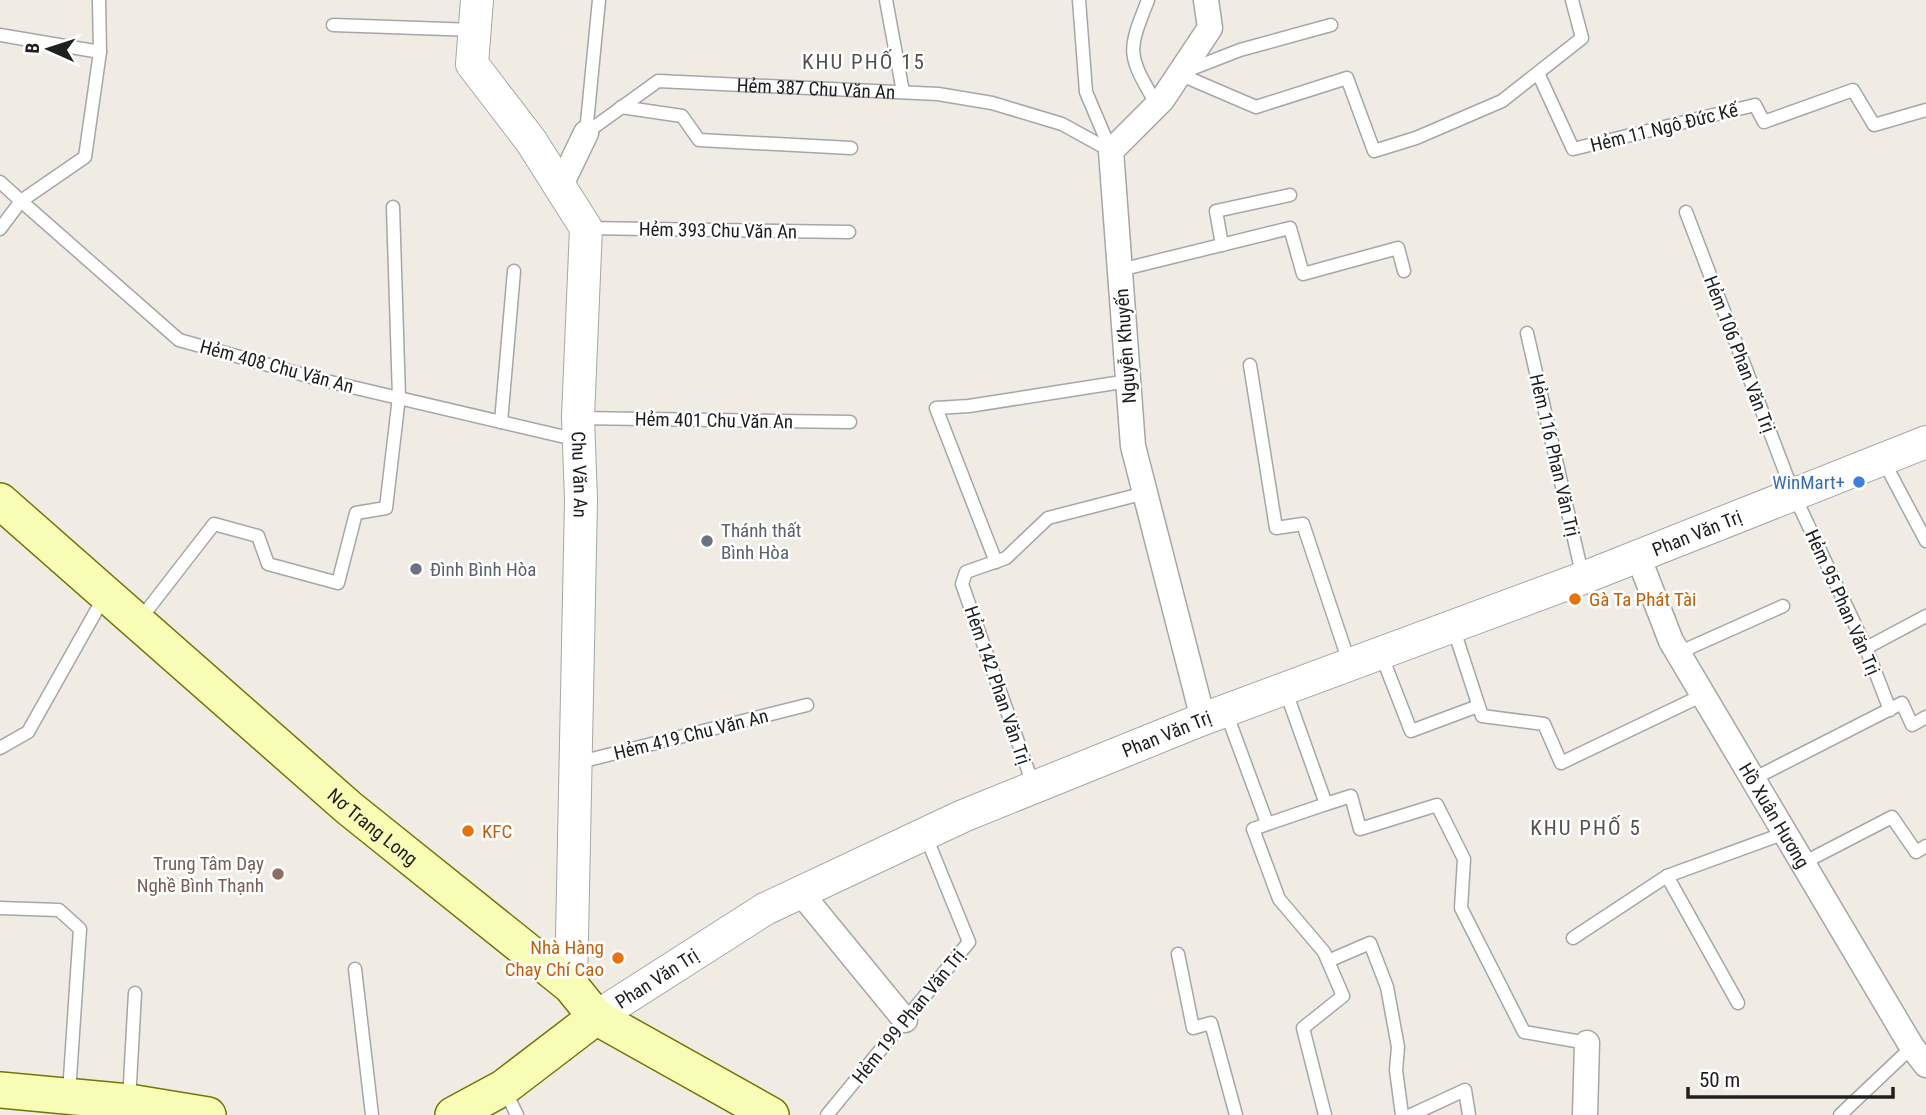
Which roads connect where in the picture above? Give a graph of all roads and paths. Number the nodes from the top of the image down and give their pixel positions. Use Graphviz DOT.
graph roads {
  1 [pos="99,0"];
  2 [pos="599,0"];
  3 [pos="887,0"];
  4 [pos="1079,0"];
  5 [pos="1147,0"];
  6 [pos="1206,0"];
  7 [pos="1572,0"];
  8 [pos="476,15"];
  9 [pos="333,25"];
  10 [pos="1331,25"];
  11 [pos="0,35"];
  12 [pos="100,52"];
  13 [pos="1538,73"];
  14 [pos="1180,74"];
  15 [pos="903,92"];
  16 [pos="1157,105"];
  17 [pos="621,107"];
  18 [pos="1926,110"];
  19 [pos="586,133"];
  20 [pos="851,148"];
  21 [pos="1111,151"];
  22 [pos="0,182"];
  23 [pos="560,187"];
  24 [pos="1290,195"];
  25 [pos="21,201"];
  26 [pos="393,207"];
  27 [pos="1686,212"];
  28 [pos="586,228"];
  29 [pos="0,229"];
  30 [pos="849,232"];
  31 [pos="1222,245"];
  32 [pos="1120,270"];
  33 [pos="514,271"];
  34 [pos="1404,271"];
  35 [pos="1527,332"];
  36 [pos="1250,365"];
  37 [pos="1128,381"];
  38 [pos="399,397"];
  39 [pos="501,422"];
  40 [pos="850,422"];
  41 [pos="578,429"];
  42 [pos="1926,442"];
  43 [pos="1882,460"];
  44 [pos="1145,493"];
  45 [pos="1794,495"];
  46 [pos="0,501"];
  47 [pos="1926,541"];
  48 [pos="1638,556"];
  49 [pos="996,562"];
  50 [pos="1583,578"];
  51 [pos="106,594"];
  52 [pos="1783,606"];
  53 [pos="1926,616"];
  54 [pos="138,622"];
  55 [pos="1453,627"];
  56 [pos="1866,648"];
  57 [pos="1381,653"];
  58 [pos="1678,653"];
  59 [pos="1350,665"];
  60 [pos="1285,689"];
  61 [pos="1703,695"];
  62 [pos="807,705"];
  63 [pos="1478,706"];
  64 [pos="1890,710"];
  65 [pos="1214,715"];
  66 [pos="1926,717"];
  67 [pos="0,748"];
  68 [pos="575,763"];
  69 [pos="1753,779"];
  70 [pos="1034,787"];
  71 [pos="1326,804"];
  72 [pos="1267,823"];
  73 [pos="1785,833"];
  74 [pos="925,834"];
  75 [pos="1926,846"];
  76 [pos="1803,863"];
  77 [pos="1667,876"];
  78 [pos="800,892"];
  79 [pos="0,908"];
  80 [pos="1573,938"];
  81 [pos="1178,954"];
  82 [pos="1328,961"];
  83 [pos="355,970"];
  84 [pos="570,986"];
  85 [pos="135,993"];
  86 [pos="1738,1003"];
  87 [pos="596,1017"];
  88 [pos="905,1020"];
  89 [pos="1587,1043"];
  90 [pos="1919,1056"];
  91 [pos="0,1090"];
  92 [pos="62,1099"];
  93 [pos="510,1101"];
  94 [pos="129,1102"];
  95 [pos="460,1113"];
  96 [pos="208,1115"];
  97 [pos="372,1115"];
  98 [pos="771,1115"];
  99 [pos="827,1115"];
  100 [pos="1236,1115"];
  101 [pos="1325,1115"];
  102 [pos="1402,1115"];
  103 [pos="1411,1115"];
  104 [pos="1469,1115"];
  105 [pos="1586,1115"];
  106 [pos="1840,1115"];
  1 -- 12 [label="lane"];
  2 -- 19 [label="lane"];
  3 -- 15 [label="lane"];
  4 -- 21 [label="lane"];
  5 -- 16 [label="lane"];
  6 -- 14 [label="street"];
  7 -- 13 [label="lane"];
  8 -- 9 [label="lane"];
  8 -- 23 [label="street"];
  10 -- 14 [label="lane"];
  11 -- 12 [label="lane"];
  12 -- 25 [label="lane"];
  13 -- 14 [label="lane"];
  13 -- 18 [label="lane, Hẻm 11 Ngô Đức Kế"];
  14 -- 16 [label="street"];
  15 -- 17 [label="lane, Hẻm 387 Chu Văn An"];
  15 -- 21 [label="lane, Hẻm 387 Chu Văn An"];
  16 -- 21 [label="street"];
  17 -- 19 [label="lane, Hẻm 387 Chu Văn An"];
  17 -- 20 [label="lane"];
  19 -- 23 [label="street, Hẻm 387 Chu Văn An"];
  21 -- 32 [label="street, Nguyễn Khuyến"];
  22 -- 25 [label="lane, Hẻm 408 Chu Văn An"];
  23 -- 28 [label="street"];
  24 -- 31 [label="lane"];
  25 -- 29 [label="lane"];
  25 -- 38 [label="lane, Hẻm 408 Chu Văn An"];
  26 -- 38 [label="lane"];
  27 -- 45 [label="lane, Hẻm 106 Phan Văn Trị"];
  28 -- 30 [label="lane, Hẻm 393 Chu Văn An"];
  28 -- 41 [label="street, Chu Văn An"];
  31 -- 32 [label="lane"];
  31 -- 34 [label="lane"];
  32 -- 37 [label="street, Nguyễn Khuyến"];
  33 -- 39 [label="lane"];
  35 -- 50 [label="lane, Hẻm 116 Phan Văn Trị"];
  36 -- 59 [label="lane"];
  37 -- 44 [label="street, Nguyễn Khuyến"];
  37 -- 49 [label="lane"];
  38 -- 39 [label="lane, Hẻm 408 Chu Văn An"];
  38 -- 54 [label="lane"];
  39 -- 41 [label="lane, Hẻm 408 Chu Văn An"];
  40 -- 41 [label="lane, Hẻm 401 Chu Văn An"];
  41 -- 68 [label="street, Chu Văn An"];
  42 -- 43 [label="street, Phan Văn Trị"];
  43 -- 45 [label="street, Phan Văn Trị"];
  43 -- 47 [label="lane"];
  44 -- 49 [label="lane"];
  44 -- 65 [label="street, Nguyễn Khuyến"];
  45 -- 48 [label="street, Phan Văn Trị"];
  45 -- 56 [label="lane, Hẻm 95 Phan Văn Trị"];
  46 -- 51 [label="main road, Nơ Trang Long"];
  48 -- 50 [label="street, Phan Văn Trị"];
  48 -- 58 [label="street, Hồ Xuân Hương"];
  49 -- 70 [label="lane, Hẻm 142 Phan Văn Trị"];
  50 -- 55 [label="street, Phan Văn Trị"];
  51 -- 54 [label="main road, Nơ Trang Long"];
  51 -- 67 [label="lane"];
  52 -- 58 [label="lane"];
  53 -- 56 [label="lane"];
  54 -- 84 [label="main road, Nơ Trang Long"];
  55 -- 57 [label="street, Phan Văn Trị"];
  55 -- 63 [label="lane"];
  56 -- 64 [label="lane, Hẻm 95 Phan Văn Trị"];
  57 -- 59 [label="street, Phan Văn Trị"];
  57 -- 63 [label="lane"];
  58 -- 61 [label="street, Hồ Xuân Hương"];
  59 -- 60 [label="street, Phan Văn Trị"];
  60 -- 65 [label="street, Phan Văn Trị"];
  60 -- 71 [label="lane"];
  61 -- 63 [label="lane"];
  61 -- 69 [label="street, Hồ Xuân Hương"];
  62 -- 68 [label="lane, Hẻm 419 Chu Văn An"];
  64 -- 66 [label="lane"];
  64 -- 69 [label="lane"];
  65 -- 70 [label="street, Phan Văn Trị"];
  65 -- 72 [label="lane"];
  68 -- 84 [label="street, Chu Văn An"];
  69 -- 73 [label="street, Hồ Xuân Hương"];
  70 -- 74 [label="street, Phan Văn Trị"];
  71 -- 72 [label="lane"];
  71 -- 89 [label="lane"];
  72 -- 82 [label="lane"];
  73 -- 76 [label="street, Hồ Xuân Hương"];
  73 -- 77 [label="lane"];
  74 -- 78 [label="street, Phan Văn Trị"];
  74 -- 88 [label="lane, Hẻm 199 Phan Văn Trị"];
  75 -- 76 [label="lane"];
  76 -- 90 [label="street, Hồ Xuân Hương"];
  77 -- 80 [label="lane"];
  77 -- 86 [label="lane"];
  78 -- 87 [label="street, Phan Văn Trị"];
  78 -- 88 [label="street"];
  79 -- 92 [label="lane"];
  81 -- 100 [label="lane"];
  82 -- 101 [label="lane"];
  82 -- 102 [label="lane"];
  83 -- 97 [label="lane"];
  84 -- 87 [label="main road, Nơ Trang Long"];
  85 -- 94 [label="lane"];
  87 -- 93 [label="main road, Phan Văn Trị"];
  87 -- 98 [label="main road, Nơ Trang Long"];
  88 -- 99 [label="lane, Hẻm 199 Phan Văn Trị"];
  89 -- 105 [label="street"];
  90 -- 106 [label="lane"];
  91 -- 92 [label="main road"];
  92 -- 94 [label="main road"];
  93 -- 95 [label="main road, Phan Văn Trị"];
  94 -- 96 [label="main road"];
  103 -- 104 [label="lane"];
}
